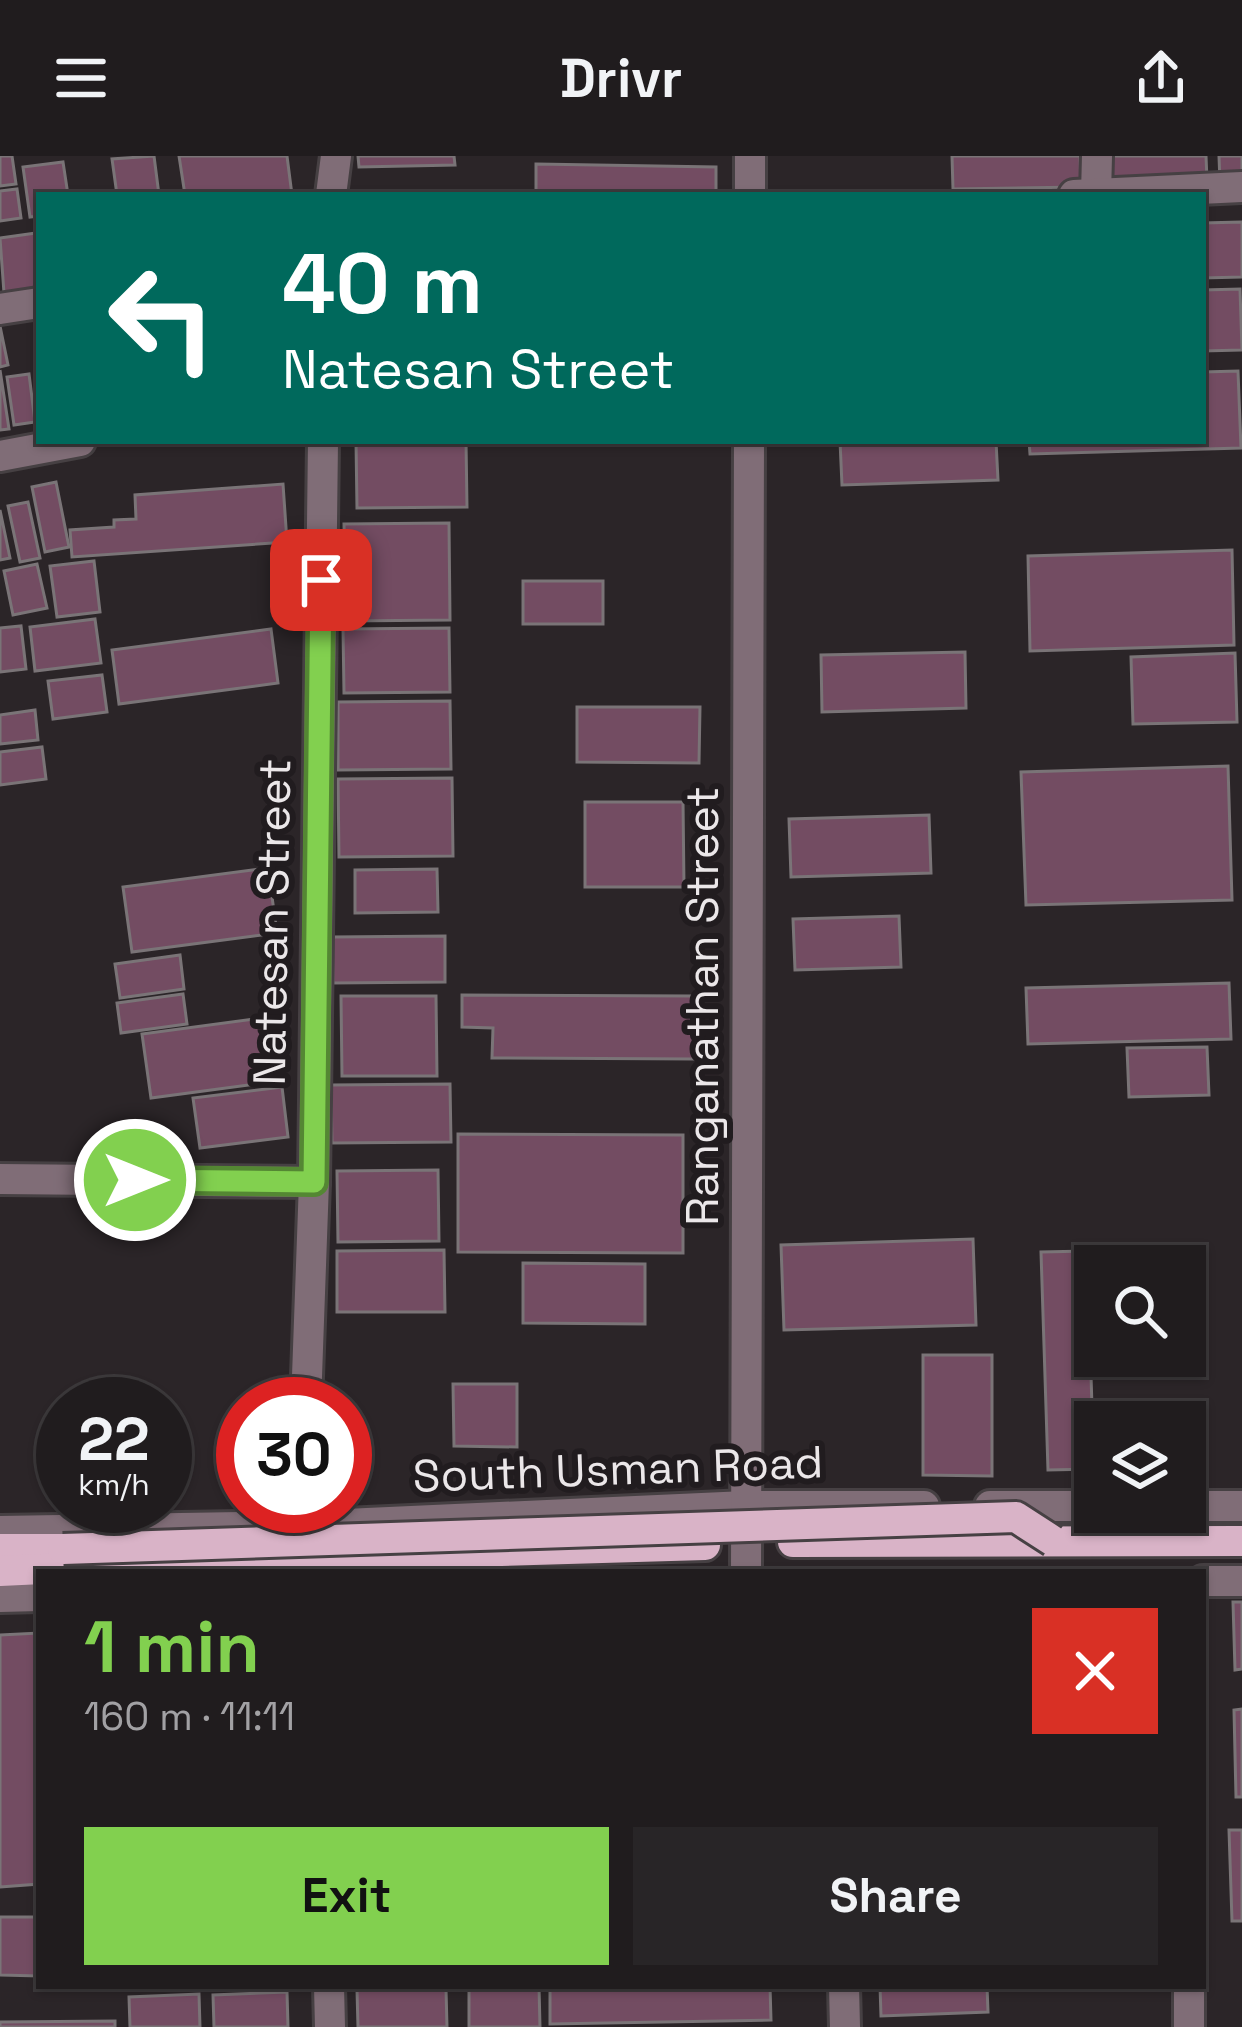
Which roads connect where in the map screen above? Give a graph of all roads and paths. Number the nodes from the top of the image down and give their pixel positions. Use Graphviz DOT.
graph roads {
  1 [pos="336,156"];
  2 [pos="750,156"];
  3 [pos="1097,156"];
  4 [pos="1242,187"];
  5 [pos="332,192"];
  6 [pos="750,192"];
  7 [pos="1096,192"];
  8 [pos="1138,192"];
  9 [pos="36,303"];
  10 [pos="0,309"];
  11 [pos="64,444"];
  12 [pos="323,444"];
  13 [pos="749,444"];
  14 [pos="0,456"];
  15 [pos="0,1179"];
  16 [pos="314,1182"];
  17 [pos="307,1377"];
  18 [pos="1074,1506"];
  19 [pos="1206,1506"];
  20 [pos="1242,1506"];
  21 [pos="746,1507"];
  22 [pos="372,1515"];
  23 [pos="216,1520"];
  24 [pos="0,1531"];
  25 [pos="1053,1541"];
  26 [pos="1242,1541"];
  27 [pos="0,1549"];
  28 [pos="36,1569"];
  29 [pos="43,1569"];
  30 [pos="746,1569"];
  31 [pos="0,1571"];
  32 [pos="1206,1581"];
  33 [pos="1242,1581"];
  34 [pos="36,1596"];
  35 [pos="0,1598"];
  36 [pos="329,1989"];
  37 [pos="844,1989"];
  38 [pos="1189,1989"];
  39 [pos="330,2027"];
  40 [pos="845,2027"];
  41 [pos="1189,2027"];
  1 -- 5 [label="street"];
  2 -- 6 [label="street"];
  3 -- 7 [label="street"];
  4 -- 8 [label="street"];
  9 -- 10 [label="street"];
  11 -- 14 [label="street"];
  12 -- 16 [label="street, Natesan Street"];
  13 -- 21 [label="street, Ranganathan Street"];
  15 -- 16 [label="street"];
  16 -- 17 [label="street, Natesan Street"];
  18 -- 21 [label="street, South Usman Road"];
  19 -- 20 [label="street"];
  21 -- 22 [label="street, South Usman Road"];
  21 -- 30 [label="street, Ranganathan Street"];
  23 -- 24 [label="street, South Usman Road"];
  25 -- 26 [label="main road, South Usman Road"];
  25 -- 27 [label="main road, bridge"];
  25 -- 29 [label="main road, South Usman Road"];
  28 -- 31 [label="main road, South Usman Road"];
  32 -- 33 [label="street"];
  34 -- 35 [label="street"];
  36 -- 39 [label="street"];
  37 -- 40 [label="street"];
  38 -- 41 [label="street"];
}
